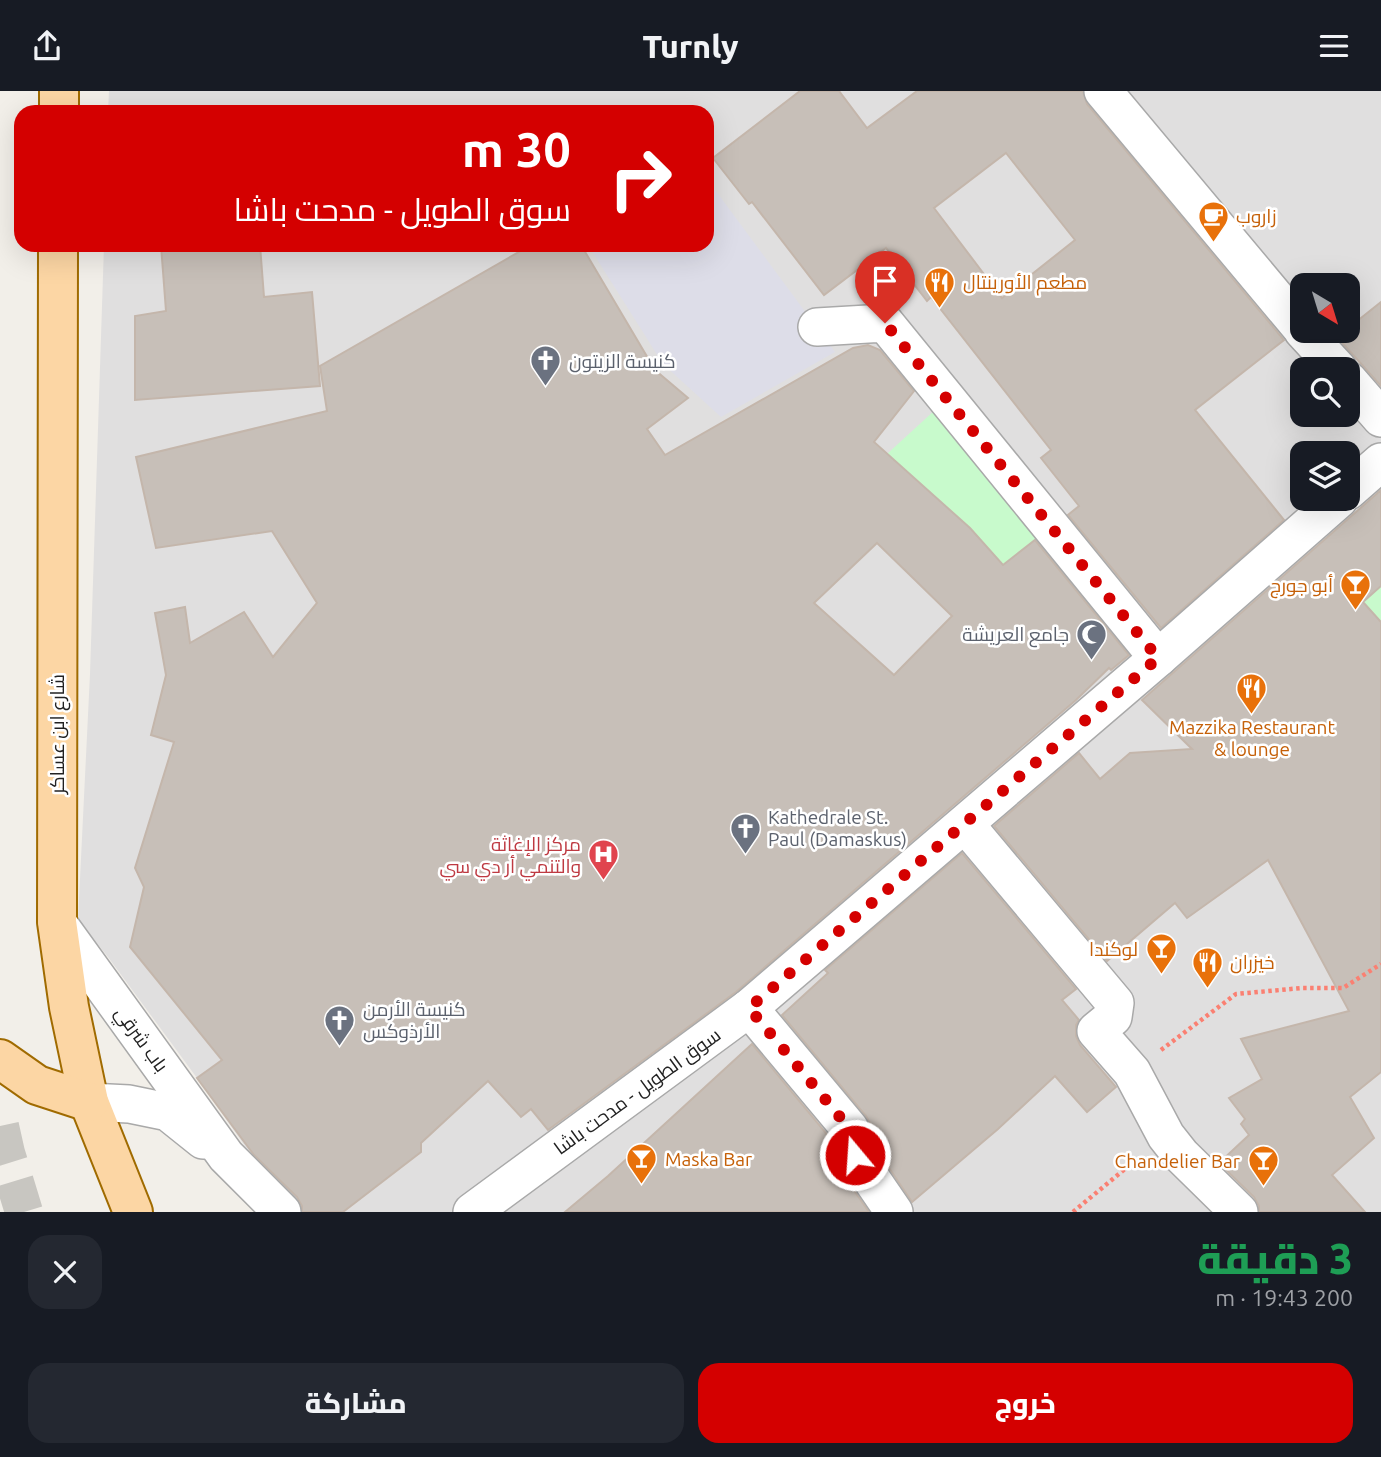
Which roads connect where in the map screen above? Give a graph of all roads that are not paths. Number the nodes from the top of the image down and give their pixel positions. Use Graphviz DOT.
graph roads {
  1 [pos="1103,91"];
  2 [pos="58,252"];
  3 [pos="1290,314"];
  4 [pos="817,327"];
  5 [pos="1315,343"];
  6 [pos="1327,357"];
  7 [pos="1360,394"];
  8 [pos="1381,418"];
  9 [pos="1381,462"];
  10 [pos="1360,480"];
  11 [pos="1325,511"];
  12 [pos="1158,658"];
  13 [pos="965,824"];
  14 [pos="57,922"];
  15 [pos="749,1008"];
  16 [pos="0,1059"];
  17 [pos="0,1084"];
  18 [pos="37,1085"];
  19 [pos="89,1102"];
  20 [pos="226,1156"];
  21 [pos="133,1212"];
  22 [pos="282,1212"];
  23 [pos="472,1212"];
  24 [pos="894,1212"];
  25 [pos="1239,1212"];
  1 -- 3 [label="street"];
  2 -- 14 [label="main road, شارع ابن عساكر"];
  4 -- 12 [label="street"];
  5 -- 6 [label="street"];
  7 -- 8 [label="street"];
  9 -- 10 [label="street"];
  11 -- 12 [label="street, سوق الطويل - مدحت باشا"];
  12 -- 13 [label="street, سوق الطويل - مدحت باشا"];
  13 -- 15 [label="street, سوق الطويل - مدحت باشا"];
  13 -- 25 [label="street"];
  14 -- 19 [label="main road, شارع ابن عساكر"];
  14 -- 20 [label="street, باب شرقي"];
  15 -- 23 [label="street, سوق الطويل - مدحت باشا"];
  15 -- 24 [label="street"];
  16 -- 18 [label="main road"];
  17 -- 18 [label="main road"];
  18 -- 19 [label="main road"];
  19 -- 20 [label="street, باب شرقي"];
  19 -- 21 [label="main road, شارع ابن عساكر"];
  20 -- 22 [label="street, باب شرقي"];
}
